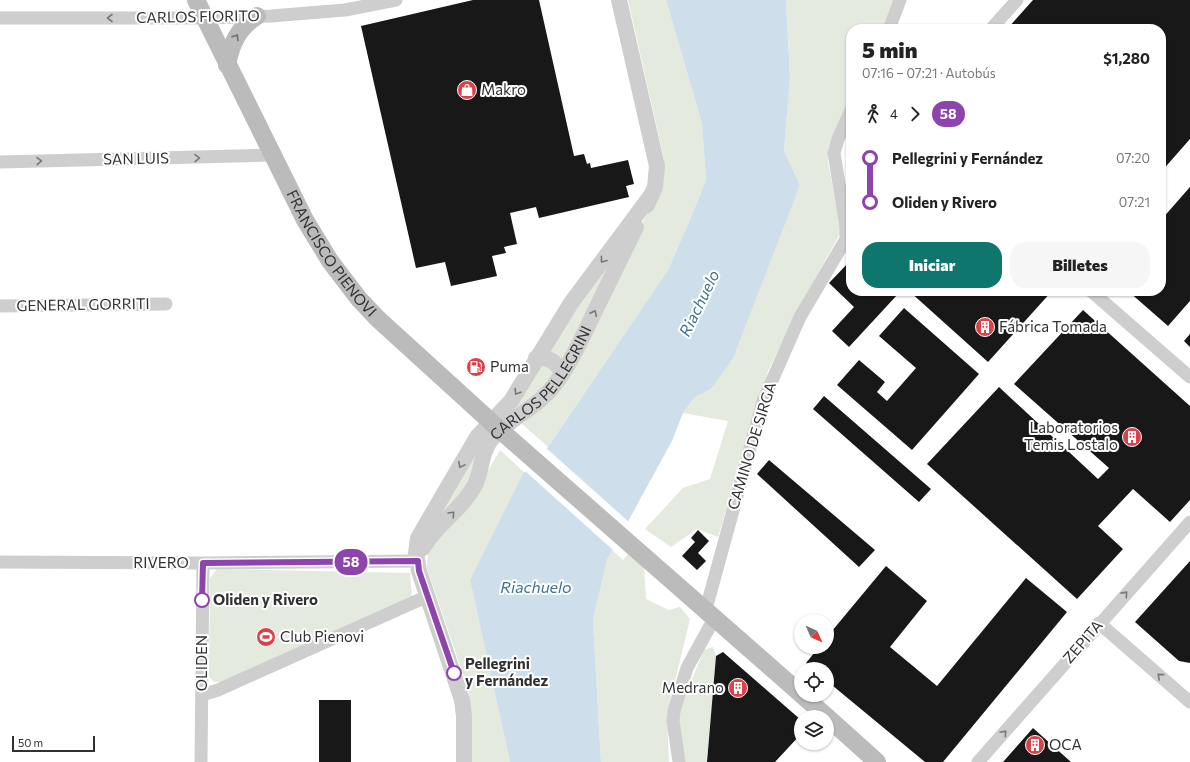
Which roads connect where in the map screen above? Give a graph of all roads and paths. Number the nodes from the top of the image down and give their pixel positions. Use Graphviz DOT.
graph roads {
  1 [pos="196,0"];
  2 [pos="396,0"];
  3 [pos="619,0"];
  4 [pos="900,0"];
  5 [pos="1017,0"];
  6 [pos="257,16"];
  7 [pos="0,18"];
  8 [pos="204,18"];
  9 [pos="891,24"];
  10 [pos="995,24"];
  11 [pos="227,65"];
  12 [pos="846,121"];
  13 [pos="272,155"];
  14 [pos="0,162"];
  15 [pos="652,194"];
  16 [pos="846,227"];
  17 [pos="846,227"];
  18 [pos="846,239"];
  19 [pos="846,239"];
  20 [pos="1097,296"];
  21 [pos="166,304"];
  22 [pos="0,306"];
  23 [pos="548,339"];
  24 [pos="574,354"];
  25 [pos="536,358"];
  26 [pos="562,374"];
  27 [pos="1190,378"];
  28 [pos="496,426"];
  29 [pos="452,481"];
  30 [pos="469,494"];
  31 [pos="1190,522"];
  32 [pos="418,561"];
  33 [pos="0,562"];
  34 [pos="203,563"];
  35 [pos="428,596"];
  36 [pos="710,613"];
  37 [pos="1099,623"];
  38 [pos="794,687"];
  39 [pos="202,695"];
  40 [pos="811,702"];
  41 [pos="1190,702"];
  42 [pos="819,710"];
  43 [pos="834,723"];
  44 [pos="201,762"];
  45 [pos="464,762"];
  46 [pos="679,762"];
  47 [pos="877,762"];
  48 [pos="978,762"];
  1 -- 8 [label="main road, FRANCISCO PIENOVI"];
  2 -- 6 [label="street, CARLOS FIORITO"];
  3 -- 15 [label="street, CARLOS PELLEGRINI"];
  4 -- 9 [label="street"];
  5 -- 10 [label="street"];
  6 -- 8 [label="street, CARLOS FIORITO"];
  11 -- 6 [label="main road, one-way"];
  8 -- 7 [label="street, CARLOS FIORITO, one-way"];
  8 -- 11 [label="main road, FRANCISCO PIENOVI"];
  11 -- 13 [label="main road, FRANCISCO PIENOVI"];
  12 -- 16 [label="street, CAMINO DE SIRGA"];
  14 -- 13 [label="street, SAN LUIS, one-way"];
  13 -- 28 [label="main road, FRANCISCO PIENOVI"];
  15 -- 23 [label="street, CARLOS PELLEGRINI, one-way"];
  24 -- 15 [label="street, CARLOS PELLEGRINI, one-way"];
  17 -- 18 [label="street, CAMINO DE SIRGA"];
  19 -- 36 [label="street, CAMINO DE SIRGA"];
  20 -- 27 [label="street"];
  21 -- 22 [label="street, GENERAL GORRITI"];
  23 -- 24 [label="street"];
  23 -- 25 [label="street, CARLOS PELLEGRINI"];
  24 -- 26 [label="street, CARLOS PELLEGRINI"];
  25 -- 26 [label="street"];
  25 -- 28 [label="street, CARLOS PELLEGRINI, one-way"];
  26 -- 28 [label="street, CARLOS PELLEGRINI"];
  28 -- 29 [label="street, CARLOS PELLEGRINI, one-way"];
  28 -- 30 [label="street, CARLOS PELLEGRINI"];
  28 -- 36 [label="main road, FRANCISCO PIENOVI"];
  29 -- 30 [label="street"];
  29 -- 32 [label="street, CARLOS PELLEGRINI"];
  32 -- 30 [label="street, CARLOS PELLEGRINI, one-way"];
  37 -- 31 [label="street, ZEPITA, one-way"];
  32 -- 34 [label="street, RIVERO"];
  32 -- 35 [label="street, CARLOS PELLEGRINI"];
  33 -- 34 [label="street, RIVERO"];
  34 -- 39 [label="street, OLIDEN"];
  35 -- 39 [label="street"];
  35 -- 45 [label="street, CARLOS PELLEGRINI"];
  36 -- 38 [label="main road, FRANCISCO PIENOVI"];
  36 -- 46 [label="street, CAMINO DE SIRGA"];
  41 -- 37 [label="street, one-way"];
  48 -- 37 [label="street, ZEPITA, one-way"];
  39 -- 44 [label="street, OLIDEN"];
  40 -- 42 [label="main road, FRANCISCO PIENOVI"];
  43 -- 47 [label="main road, FRANCISCO PIENOVI"];
}
